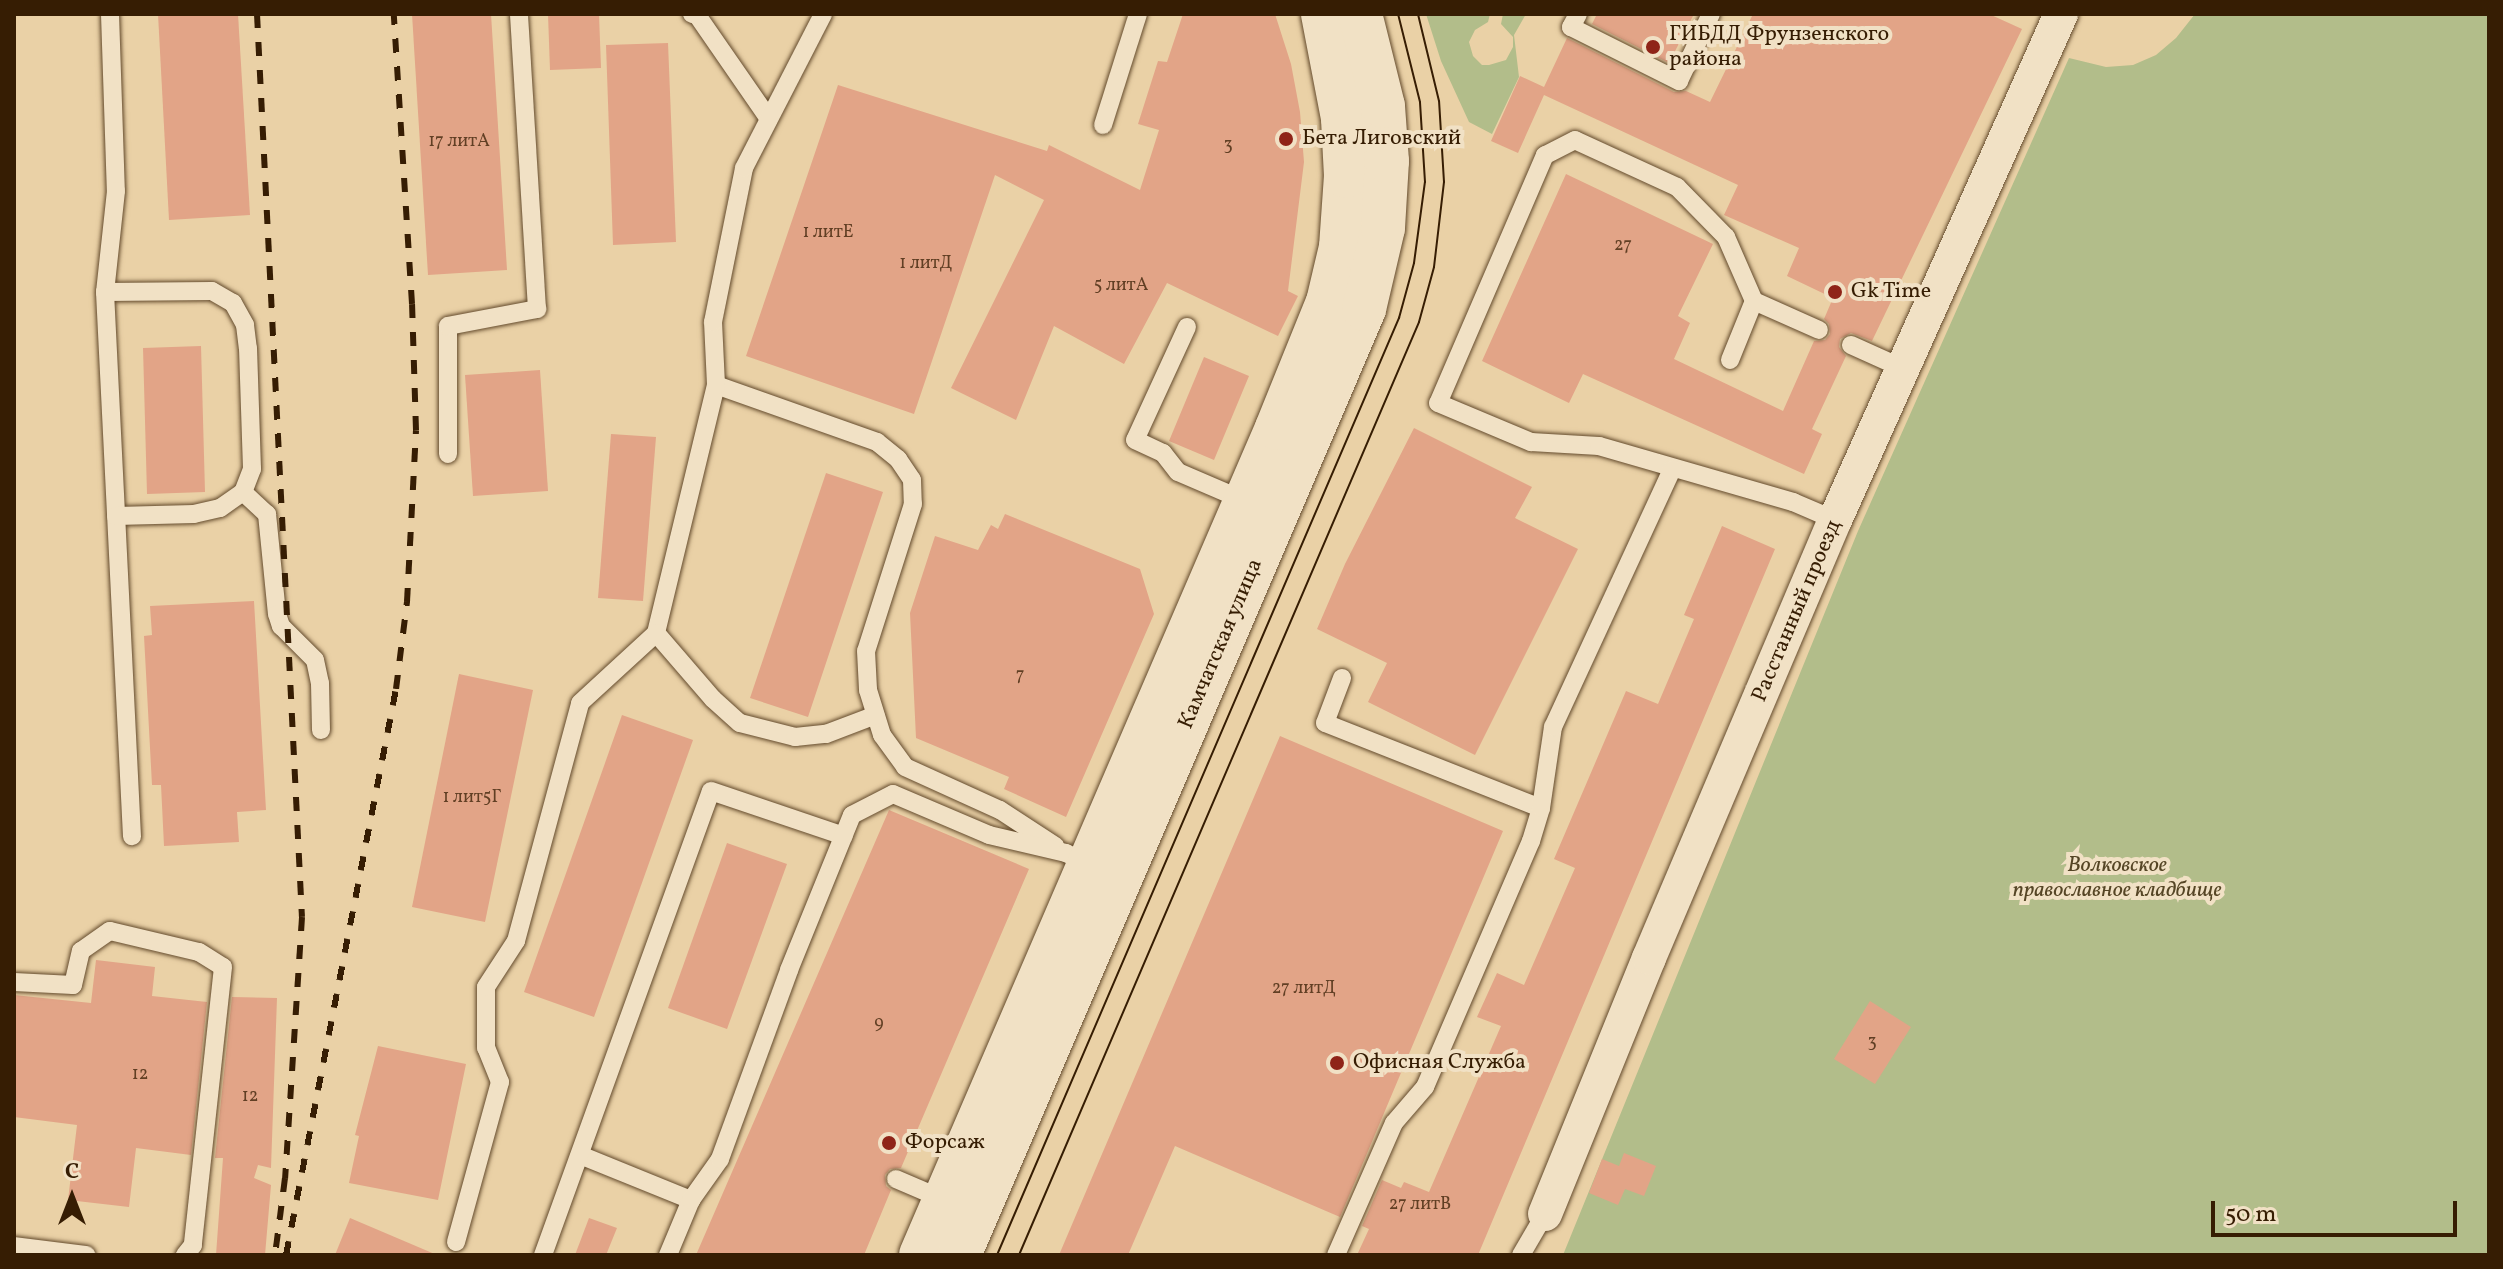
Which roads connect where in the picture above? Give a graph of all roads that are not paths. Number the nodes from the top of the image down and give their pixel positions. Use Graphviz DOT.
graph roads {
  1 [pos="110,14"];
  2 [pos="519,14"];
  3 [pos="692,14"];
  4 [pos="823,14"];
  5 [pos="1138,14"];
  6 [pos="1323,14"];
  7 [pos="1360,14"];
  8 [pos="1578,14"];
  9 [pos="1711,14"];
  10 [pos="2061,14"];
  11 [pos="769,119"];
  12 [pos="1103,125"];
  13 [pos="105,292"];
  14 [pos="1754,301"];
  15 [pos="1187,327"];
  16 [pos="1819,330"];
  17 [pos="1851,345"];
  18 [pos="1730,360"];
  19 [pos="1902,368"];
  20 [pos="716,385"];
  21 [pos="448,454"];
  22 [pos="1672,469"];
  23 [pos="243,492"];
  24 [pos="1261,507"];
  25 [pos="116,516"];
  26 [pos="1835,520"];
  27 [pos="656,633"];
  28 [pos="1342,678"];
  29 [pos="876,715"];
  30 [pos="321,730"];
  31 [pos="1541,808"];
  32 [pos="132,836"];
  33 [pos="844,836"];
  34 [pos="1092,865"];
  35 [pos="14,982"];
  36 [pos="580,1155"];
  37 [pos="896,1179"];
  38 [pos="691,1200"];
  39 [pos="945,1200"];
  40 [pos="1545,1214"];
  41 [pos="456,1242"];
  42 [pos="14,1246"];
  43 [pos="86,1255"];
  44 [pos="185,1255"];
  45 [pos="543,1255"];
  46 [pos="668,1255"];
  47 [pos="921,1255"];
  48 [pos="959,1255"];
  49 [pos="1336,1255"];
  50 [pos="1521,1255"];
  1 -- 13 [label="lane"];
  2 -- 21 [label="lane"];
  3 -- 11 [label="lane"];
  4 -- 11 [label="lane"];
  5 -- 12 [label="lane"];
  6 -- 24 [label="main road, Камчатская улица"];
  7 -- 24 [label="main road, Камчатская улица"];
  8 -- 9 [label="lane"];
  10 -- 19 [label="street, Расстанный проезд"];
  11 -- 20 [label="lane"];
  13 -- 23 [label="lane"];
  13 -- 25 [label="lane"];
  14 -- 16 [label="lane"];
  14 -- 18 [label="lane"];
  14 -- 22 [label="lane"];
  15 -- 24 [label="lane"];
  17 -- 19 [label="lane"];
  19 -- 26 [label="street, Расстанный проезд"];
  20 -- 27 [label="lane"];
  20 -- 29 [label="lane"];
  22 -- 26 [label="lane"];
  22 -- 31 [label="lane"];
  23 -- 25 [label="lane"];
  23 -- 30 [label="lane"];
  24 -- 34 [label="main road, Камчатская улица"];
  25 -- 32 [label="lane"];
  26 -- 40 [label="street, Расстанный проезд"];
  27 -- 29 [label="lane"];
  27 -- 41 [label="lane"];
  28 -- 31 [label="lane"];
  29 -- 34 [label="lane"];
  31 -- 49 [label="lane"];
  33 -- 34 [label="lane"];
  33 -- 36 [label="lane"];
  33 -- 38 [label="lane"];
  34 -- 39 [label="main road, Камчатская улица"];
  34 -- 48 [label="main road, Камчатская улица"];
  35 -- 44 [label="lane"];
  36 -- 38 [label="lane"];
  36 -- 45 [label="lane"];
  37 -- 39 [label="lane"];
  38 -- 46 [label="lane"];
  39 -- 47 [label="main road, Камчатская улица"];
  40 -- 50 [label="lane"];
  42 -- 43 [label="lane"];
}
